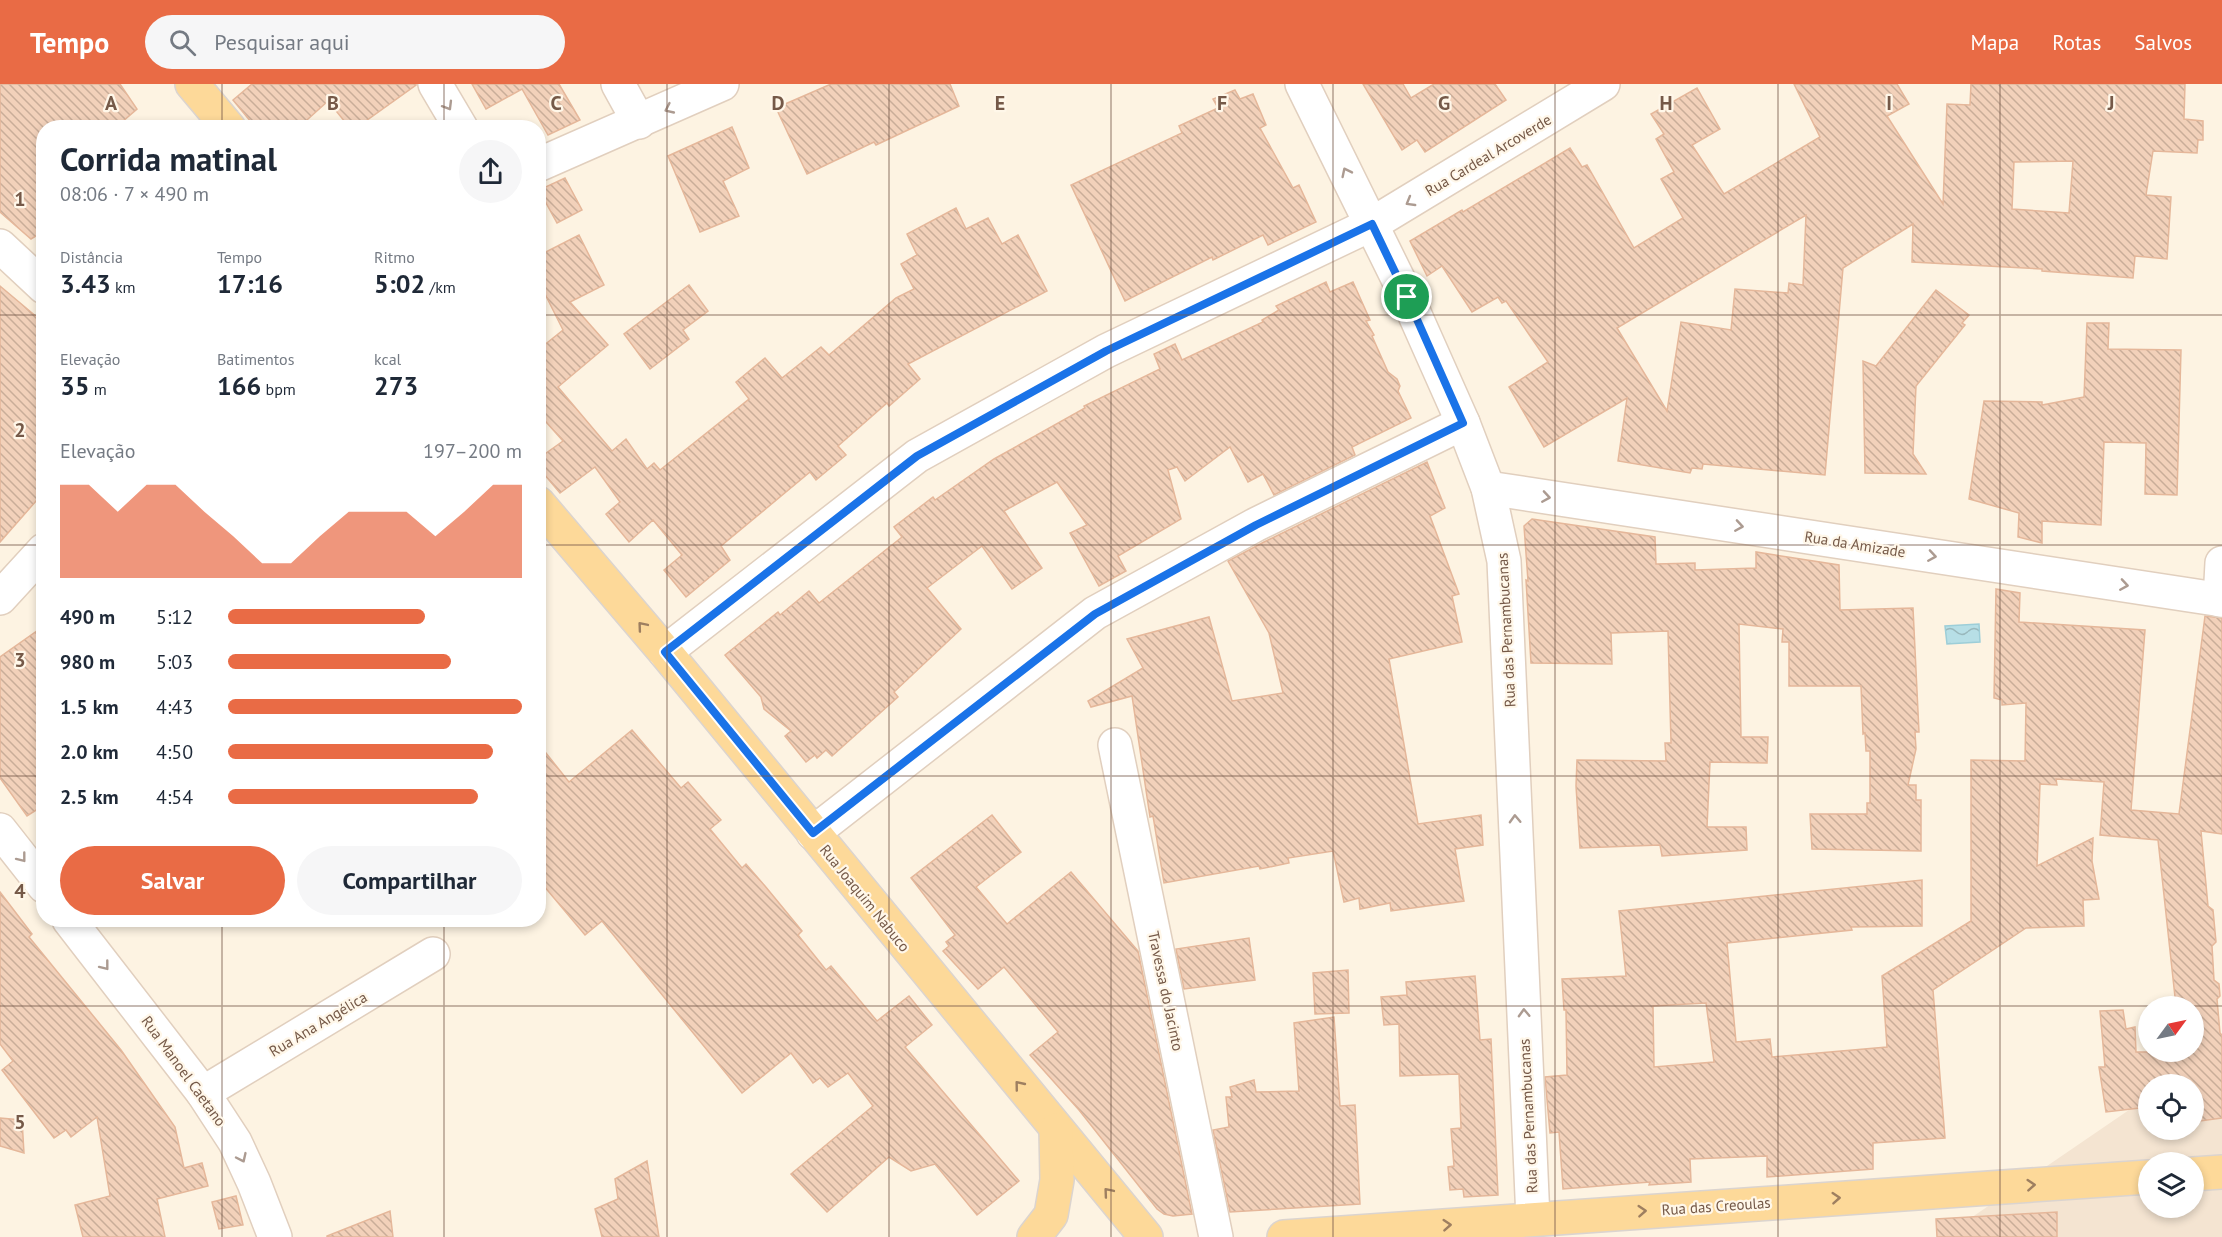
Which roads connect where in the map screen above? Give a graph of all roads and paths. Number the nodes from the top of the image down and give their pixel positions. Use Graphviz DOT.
graph roads {
  1 [pos="192,84"];
  2 [pos="435,84"];
  3 [pos="618,84"];
  4 [pos="722,84"];
  5 [pos="1302,84"];
  6 [pos="1603,84"];
  7 [pos="222,120"];
  8 [pos="456,120"];
  9 [pos="639,122"];
  10 [pos="546,162"];
  11 [pos="1372,224"];
  12 [pos="0,246"];
  13 [pos="36,280"];
  14 [pos="1463,423"];
  15 [pos="1488,488"];
  16 [pos="546,512"];
  17 [pos="36,558"];
  18 [pos="2222,563"];
  19 [pos="3,589"];
  20 [pos="2221,600"];
  21 [pos="665,652"];
  22 [pos="1115,745"];
  23 [pos="0,830"];
  24 [pos="813,833"];
  25 [pos="36,876"];
  26 [pos="74,927"];
  27 [pos="433,954"];
  28 [pos="203,1093"];
  29 [pos="1056,1130"];
  30 [pos="2222,1172"];
  31 [pos="2204,1173"];
  32 [pos="2138,1178"];
  33 [pos="1533,1219"];
  34 [pos="275,1237"];
  35 [pos="1034,1237"];
  36 [pos="1146,1237"];
  37 [pos="1216,1237"];
  38 [pos="1284,1237"];
  1 -- 7 [label="main road"];
  2 -- 8 [label="street, one-way"];
  3 -- 9 [label="street"];
  4 -- 9 [label="street, one-way"];
  11 -- 5 [label="street, Rua das Pernambucanas, one-way"];
  6 -- 11 [label="street, Rua Cardeal Arcoverde, one-way"];
  9 -- 10 [label="street"];
  11 -- 14 [label="street, Rua das Pernambucanas"];
  11 -- 21 [label="street, Rua Cardeal Arcoverde"];
  12 -- 13 [label="street"];
  14 -- 15 [label="street, Rua das Pernambucanas"];
  14 -- 24 [label="street"];
  15 -- 20 [label="street, Rua da Amizade, one-way"];
  33 -- 15 [label="street, Rua das Pernambucanas, one-way"];
  21 -- 16 [label="main road, Rua Joaquim Nabuco, one-way"];
  17 -- 19 [label="street"];
  18 -- 20 [label="street"];
  21 -- 24 [label="main road, Rua Joaquim Nabuco"];
  22 -- 37 [label="street, Travessa do Jacinto"];
  23 -- 25 [label="street, one-way"];
  29 -- 24 [label="main road, Rua Joaquim Nabuco, one-way"];
  26 -- 28 [label="street, Rua Manoel Caetano, one-way"];
  27 -- 28 [label="street, Rua Ana Angélica"];
  28 -- 34 [label="street, Rua Manoel Caetano, one-way"];
  29 -- 35 [label="main road"];
  36 -- 29 [label="main road, Rua Joaquim Nabuco, one-way"];
  30 -- 31 [label="main road"];
  33 -- 32 [label="main road, Rua das Creoulas, one-way"];
  38 -- 33 [label="main road, Rua das Creoulas, one-way"];
}
